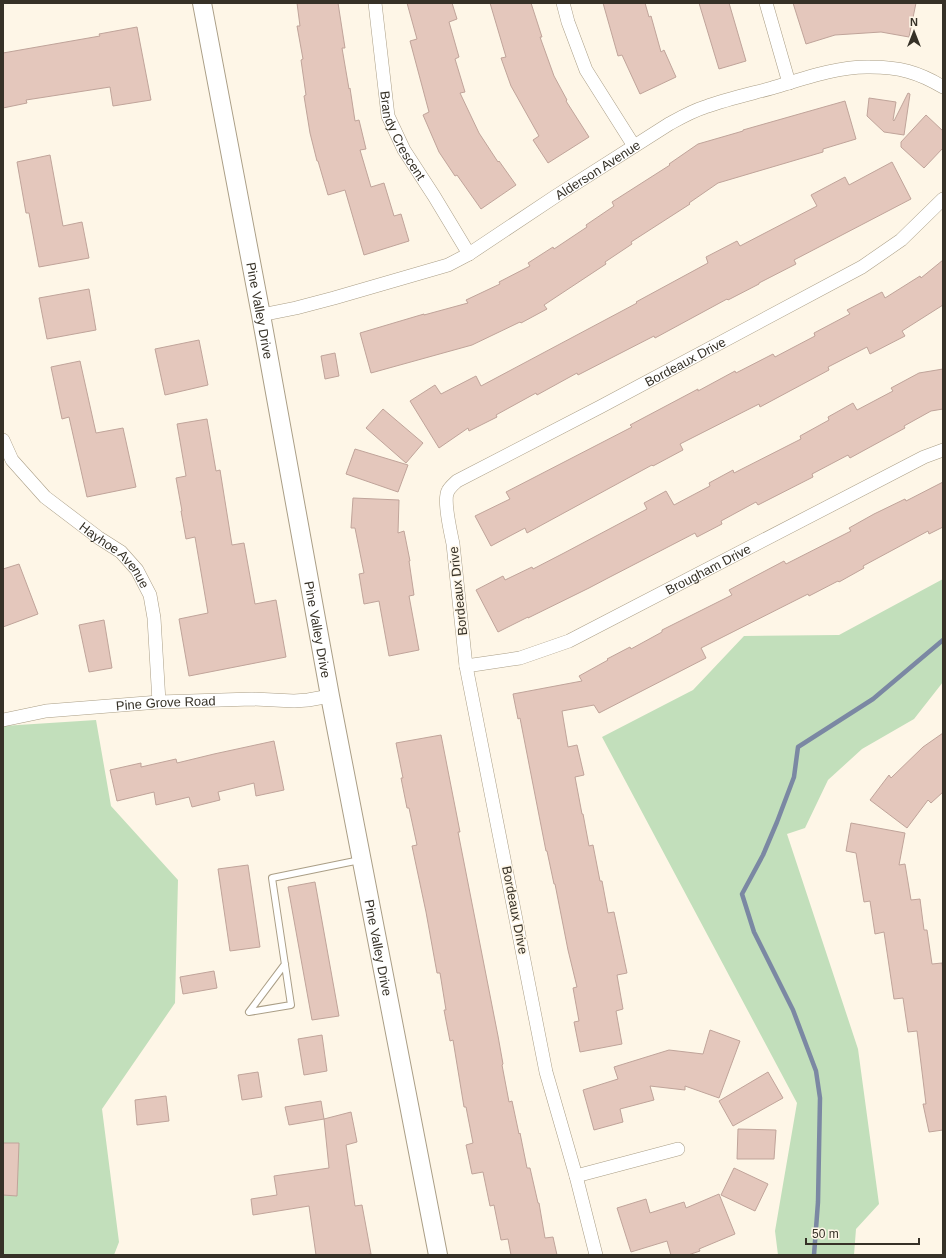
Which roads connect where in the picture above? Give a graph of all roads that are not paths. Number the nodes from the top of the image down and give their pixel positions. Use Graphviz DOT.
graph roads {
  1 [pos="202,3"];
  2 [pos="375,3"];
  3 [pos="563,3"];
  4 [pos="766,3"];
  5 [pos="789,83"];
  6 [pos="943,87"];
  7 [pos="634,146"];
  8 [pos="943,199"];
  9 [pos="469,254"];
  10 [pos="261,314"];
  11 [pos="3,440"];
  12 [pos="943,450"];
  13 [pos="466,666"];
  14 [pos="330,696"];
  15 [pos="159,702"];
  16 [pos="3,720"];
  17 [pos="362,860"];
  18 [pos="285,964"];
  19 [pos="678,1149"];
  20 [pos="576,1176"];
  21 [pos="438,1255"];
  22 [pos="596,1255"];
  1 -- 10 [label="main road, Pine Valley Drive"];
  2 -- 9 [label="street, Brandy Crescent"];
  3 -- 7 [label="street"];
  4 -- 5 [label="street"];
  5 -- 6 [label="street, Alderson Avenue"];
  5 -- 7 [label="street, Alderson Avenue"];
  7 -- 9 [label="street, Alderson Avenue"];
  8 -- 13 [label="street, Bordeaux Drive"];
  9 -- 10 [label="street, Alderson Avenue"];
  10 -- 14 [label="main road, Pine Valley Drive"];
  11 -- 15 [label="street, Hayhoe Avenue"];
  12 -- 13 [label="street, Brougham Drive"];
  13 -- 20 [label="street, Bordeaux Drive"];
  14 -- 15 [label="street, Pine Grove Road"];
  14 -- 17 [label="main road, Pine Valley Drive"];
  15 -- 16 [label="street, Pine Grove Road"];
  17 -- 18 [label="lane"];
  17 -- 21 [label="main road, Pine Valley Drive"];
  18 -- 18 [label="lane"];
  19 -- 20 [label="street"];
  20 -- 22 [label="street, Bordeaux Drive"];
}
